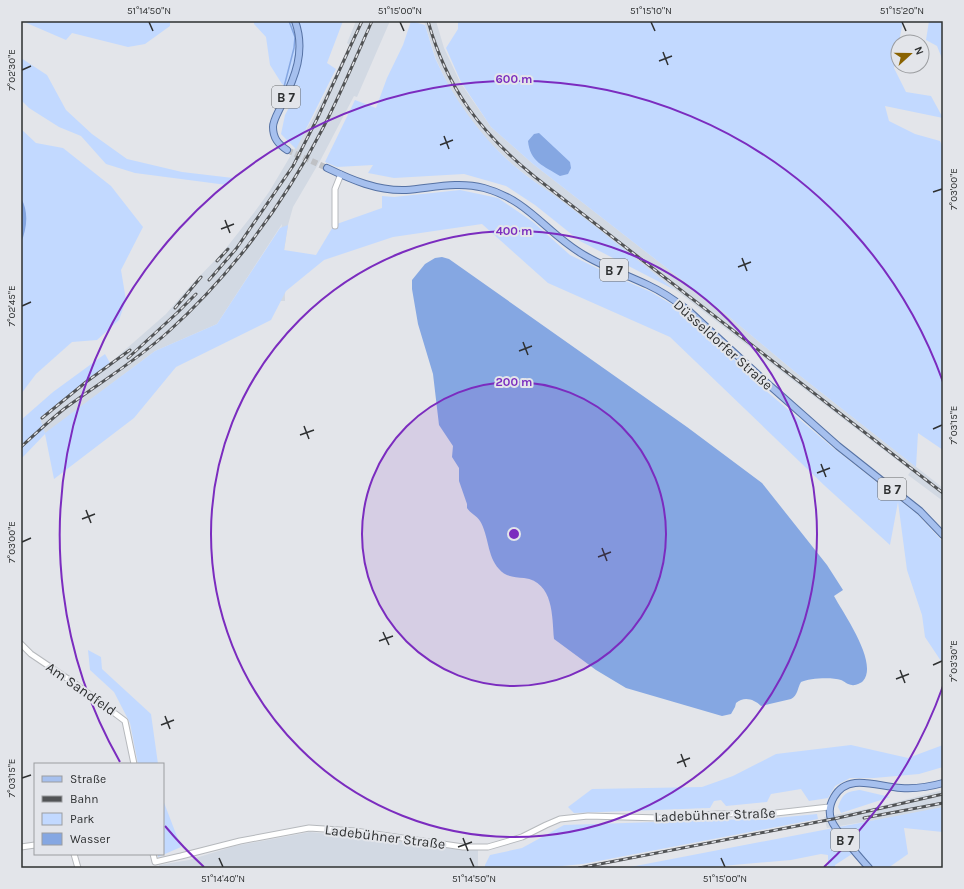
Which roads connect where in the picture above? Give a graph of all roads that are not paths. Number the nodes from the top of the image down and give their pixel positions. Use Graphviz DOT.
graph roads {
  1 [pos="295,21"];
  2 [pos="286,150"];
  3 [pos="327,168"];
  4 [pos="341,174"];
  5 [pos="335,226"];
  6 [pos="943,535"];
  7 [pos="21,644"];
  8 [pos="134,763"];
  9 [pos="943,783"];
  10 [pos="829,807"];
  11 [pos="34,845"];
  12 [pos="21,847"];
  13 [pos="74,855"];
  14 [pos="153,855"];
  15 [pos="78,868"];
  16 [pos="869,868"];
  1 -- 2 [label="main road, B 7"];
  3 -- 4 [label="main road, Düsseldorfer Straße / B 7"];
  4 -- 5 [label="street"];
  4 -- 6 [label="main road, Düsseldorfer Straße / B 7"];
  7 -- 8 [label="street, Am Sandfeld"];
  9 -- 10 [label="main road"];
  10 -- 14 [label="street, Ladebühner Straße"];
  10 -- 16 [label="main road, B 7"];
  11 -- 12 [label="street"];
  13 -- 15 [label="street"];
}
